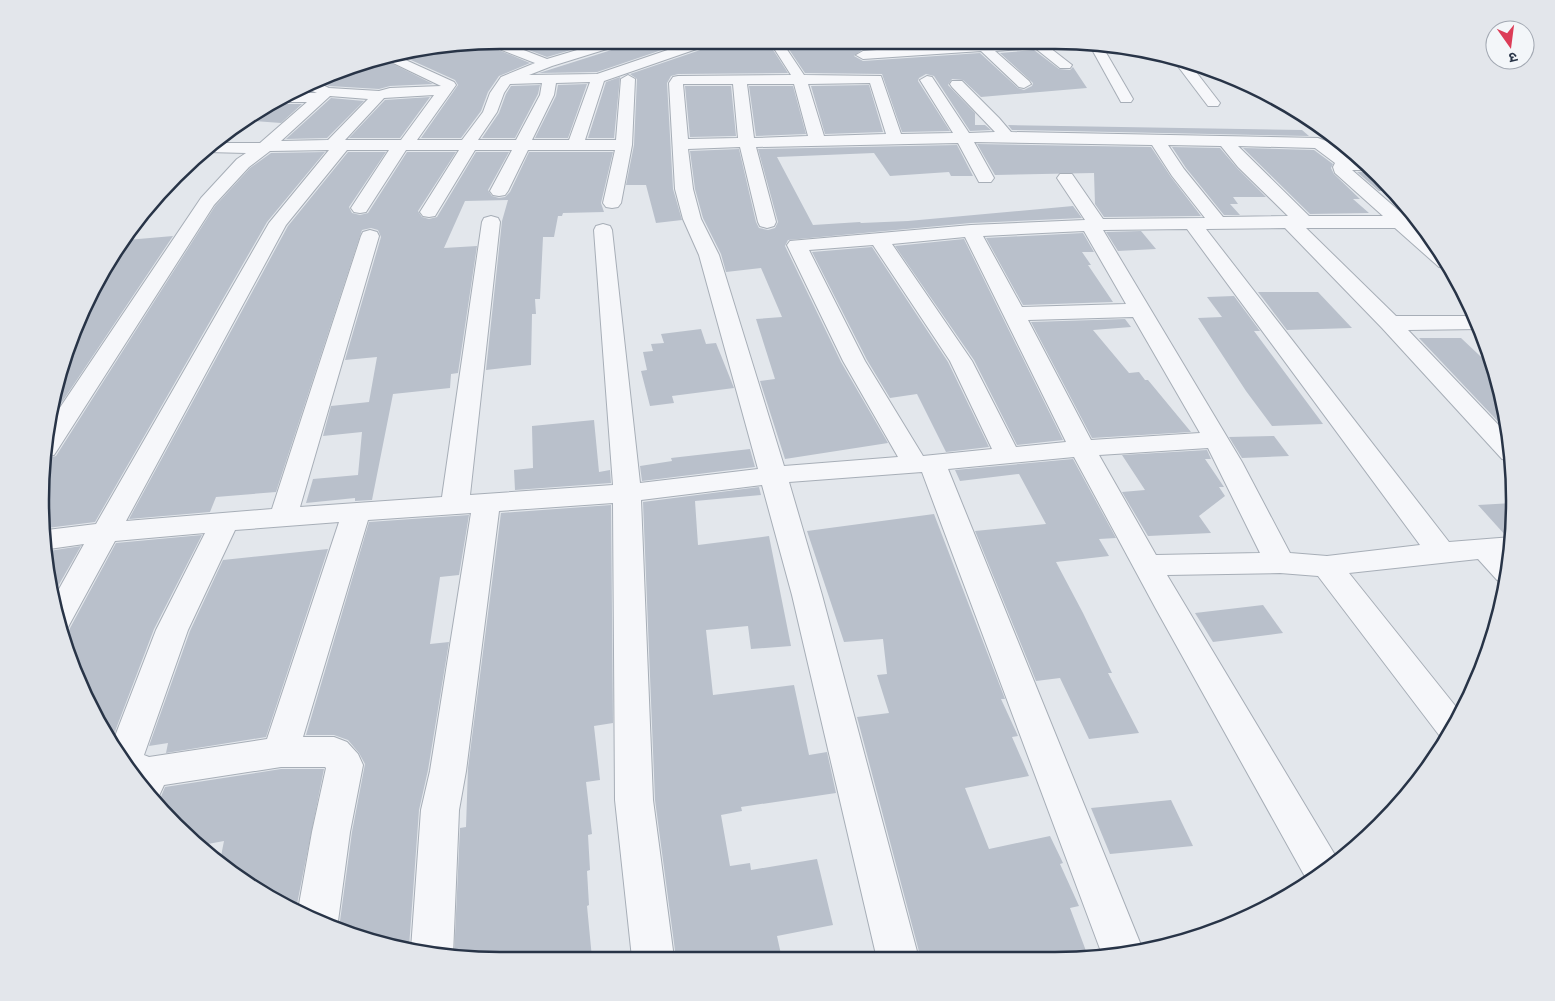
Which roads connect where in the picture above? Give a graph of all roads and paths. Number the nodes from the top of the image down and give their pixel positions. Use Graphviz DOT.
graph roads {
  1 [pos="510,49"];
  2 [pos="593,49"];
  3 [pos="683,49"];
  4 [pos="781,49"];
  5 [pos="858,49"];
  6 [pos="903,49"];
  7 [pos="926,49"];
  8 [pos="985,49"];
  9 [pos="1044,49"];
  10 [pos="1099,52"];
  11 [pos="863,55"];
  12 [pos="397,61"];
  13 [pos="547,63"];
  14 [pos="939,63"];
  15 [pos="1065,65"];
  16 [pos="1187,69"];
  17 [pos="598,78"];
  18 [pos="628,79"];
  19 [pos="739,79"];
  20 [pos="800,79"];
  21 [pos="876,79"];
  22 [pos="506,80"];
  23 [pos="550,80"];
  24 [pos="927,80"];
  25 [pos="955,80"];
  26 [pos="1024,84"];
  27 [pos="320,91"];
  28 [pos="444,91"];
  29 [pos="301,95"];
  30 [pos="379,95"];
  31 [pos="1126,99"];
  32 [pos="1213,104"];
  33 [pos="1006,137"];
  34 [pos="964,138"];
  35 [pos="895,139"];
  36 [pos="1156,139"];
  37 [pos="1224,140"];
  38 [pos="817,141"];
  39 [pos="747,143"];
  40 [pos="469,144"];
  41 [pos="680,144"];
  42 [pos="337,145"];
  43 [pos="403,145"];
  44 [pos="522,145"];
  45 [pos="624,145"];
  46 [pos="575,146"];
  47 [pos="265,147"];
  48 [pos="218,148"];
  49 [pos="1347,165"];
  50 [pos="1357,165"];
  51 [pos="986,178"];
  52 [pos="1066,178"];
  53 [pos="498,192"];
  54 [pos="360,208"];
  55 [pos="428,212"];
  56 [pos="1399,221"];
  57 [pos="1410,221"];
  58 [pos="490,222"];
  59 [pos="767,222"];
  60 [pos="1297,222"];
  61 [pos="1192,223"];
  62 [pos="1219,224"];
  63 [pos="1094,225"];
  64 [pos="971,231"];
  65 [pos="370,236"];
  66 [pos="879,239"];
  67 [pos="1428,247"];
  68 [pos="1139,310"];
  69 [pos="1016,314"];
  70 [pos="1390,323"];
  71 [pos="1470,323"];
  72 [pos="54,435"];
  73 [pos="1216,440"];
  74 [pos="1502,443"];
  75 [pos="1082,448"];
  76 [pos="1008,456"];
  77 [pos="923,463"];
  78 [pos="774,475"];
  79 [pos="627,493"];
  80 [pos="470,505"];
  81 [pos="356,513"];
  82 [pos="283,518"];
  83 [pos="224,523"];
  84 [pos="106,532"];
  85 [pos="51,539"];
  86 [pos="1499,548"];
  87 [pos="1441,552"];
  88 [pos="1280,563"];
  89 [pos="1147,565"];
  90 [pos="1328,566"];
  91 [pos="62,610"];
  92 [pos="1448,722"];
  93 [pos="281,752"];
  94 [pos="126,753"];
  95 [pos="147,780"];
  96 [pos="1320,866"];
  97 [pos="318,914"];
  98 [pos="432,947"];
  99 [pos="1121,947"];
  100 [pos="652,952"];
  101 [pos="896,952"];
  1 -- 13 [label="street"];
  2 -- 13 [label="street"];
  3 -- 17 [label="street"];
  4 -- 20 [label="street"];
  5 -- 11 [label="street"];
  6 -- 11 [label="street"];
  7 -- 14 [label="street"];
  8 -- 26 [label="street"];
  9 -- 15 [label="street"];
  10 -- 31 [label="street"];
  11 -- 21 [label="street"];
  12 -- 28 [label="street"];
  13 -- 22 [label="street"];
  16 -- 32 [label="street"];
  17 -- 23 [label="street"];
  17 -- 46 [label="street"];
  18 -- 45 [label="street"];
  19 -- 20 [label="street"];
  19 -- 39 [label="street"];
  19 -- 41 [label="street"];
  20 -- 21 [label="street"];
  20 -- 38 [label="street"];
  21 -- 35 [label="street"];
  22 -- 23 [label="street"];
  22 -- 40 [label="street"];
  23 -- 44 [label="street"];
  24 -- 34 [label="street"];
  25 -- 33 [label="street"];
  27 -- 29 [label="street"];
  27 -- 30 [label="street"];
  27 -- 47 [label="street"];
  28 -- 30 [label="street"];
  28 -- 43 [label="street"];
  30 -- 42 [label="street"];
  33 -- 34 [label="street"];
  33 -- 36 [label="street"];
  34 -- 35 [label="street"];
  34 -- 51 [label="street"];
  35 -- 38 [label="street"];
  36 -- 37 [label="street"];
  36 -- 62 [label="street"];
  37 -- 49 [label="street"];
  37 -- 60 [label="street"];
  38 -- 39 [label="street"];
  39 -- 41 [label="street"];
  39 -- 59 [label="street"];
  40 -- 43 [label="street"];
  40 -- 44 [label="street"];
  40 -- 55 [label="street"];
  41 -- 78 [label="street"];
  42 -- 43 [label="street"];
  42 -- 47 [label="street"];
  42 -- 84 [label="street"];
  43 -- 54 [label="street"];
  44 -- 46 [label="street"];
  44 -- 53 [label="street"];
  45 -- 46 [label="street"];
  45 -- 79 [label="street"];
  47 -- 48 [label="street"];
  47 -- 72 [label="street"];
  49 -- 50 [label="street"];
  49 -- 56 [label="street"];
  52 -- 63 [label="street"];
  56 -- 57 [label="street"];
  56 -- 60 [label="street"];
  56 -- 67 [label="street"];
  58 -- 80 [label="street"];
  60 -- 62 [label="street"];
  60 -- 70 [label="street"];
  61 -- 62 [label="street"];
  61 -- 63 [label="street"];
  61 -- 87 [label="street"];
  63 -- 64 [label="street"];
  63 -- 68 [label="street"];
  64 -- 66 [label="street"];
  64 -- 69 [label="street"];
  65 -- 82 [label="street"];
  66 -- 76 [label="street"];
  66 -- 77 [label="street"];
  68 -- 69 [label="street"];
  68 -- 73 [label="street"];
  69 -- 75 [label="street"];
  70 -- 71 [label="street"];
  70 -- 74 [label="street"];
  73 -- 75 [label="street"];
  73 -- 88 [label="street"];
  75 -- 76 [label="street"];
  75 -- 89 [label="street"];
  76 -- 77 [label="street"];
  77 -- 78 [label="street"];
  77 -- 99 [label="street"];
  78 -- 79 [label="street"];
  78 -- 101 [label="street"];
  79 -- 80 [label="street"];
  79 -- 100 [label="street"];
  80 -- 81 [label="street"];
  80 -- 98 [label="street"];
  81 -- 82 [label="street"];
  81 -- 93 [label="street"];
  82 -- 83 [label="street"];
  83 -- 84 [label="street"];
  83 -- 94 [label="street"];
  84 -- 85 [label="street"];
  84 -- 91 [label="street"];
  86 -- 87 [label="street"];
  87 -- 90 [label="street"];
  88 -- 89 [label="street"];
  88 -- 90 [label="street"];
  89 -- 96 [label="street"];
  90 -- 92 [label="street"];
  93 -- 95 [label="street"];
  93 -- 97 [label="street"];
}
